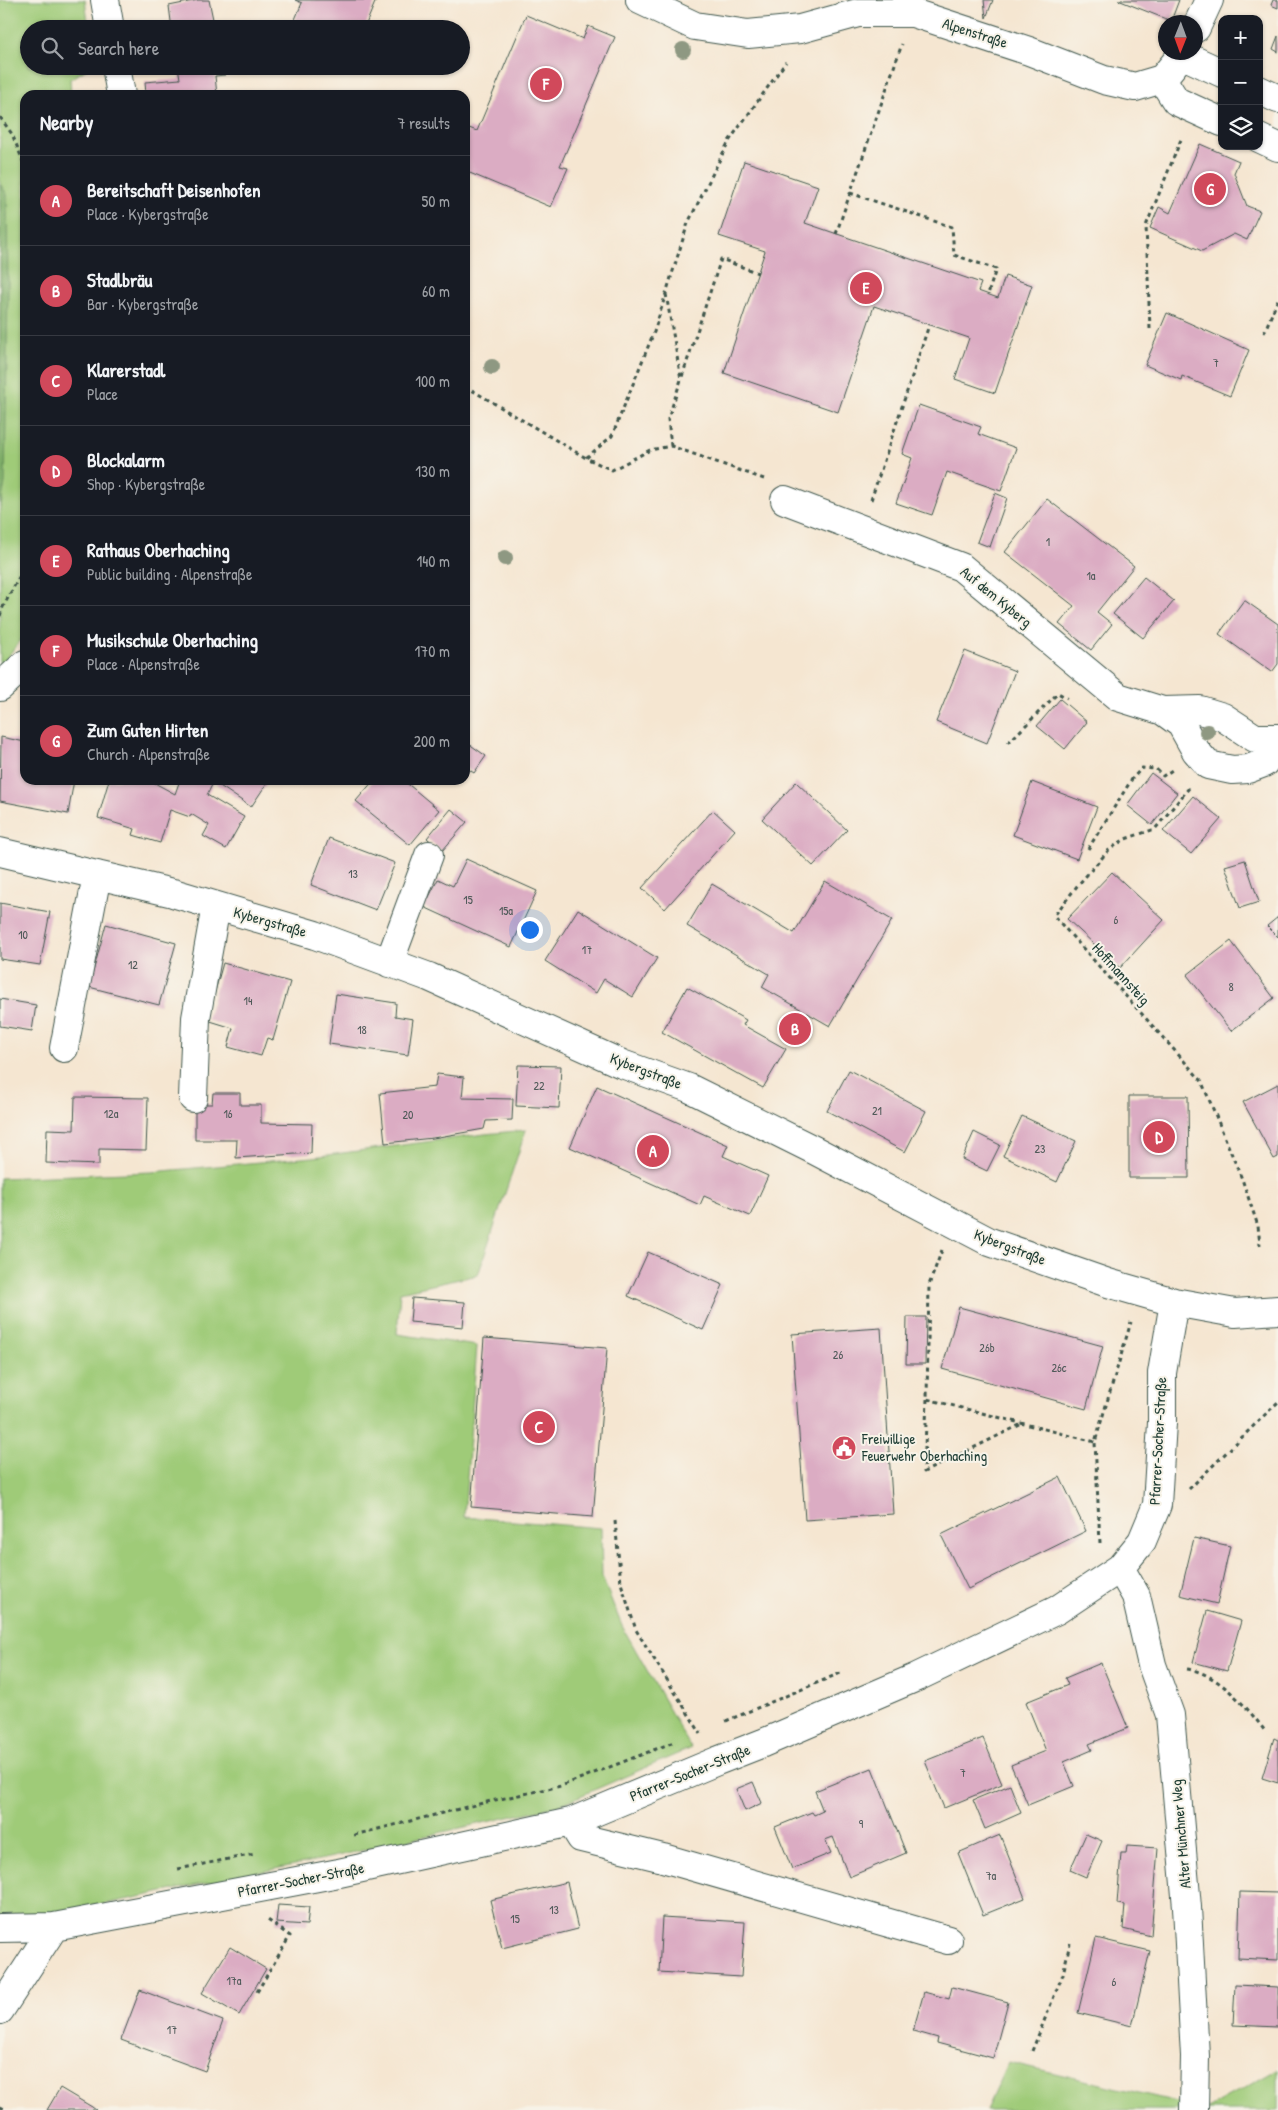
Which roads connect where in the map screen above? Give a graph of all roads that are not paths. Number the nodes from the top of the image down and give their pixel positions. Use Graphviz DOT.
graph roads {
  1 [pos="105,0"];
  2 [pos="640,0"];
  3 [pos="1209,0"];
  4 [pos="1202,15"];
  5 [pos="108,20"];
  6 [pos="1179,60"];
  7 [pos="1196,60"];
  8 [pos="1218,71"];
  9 [pos="118,75"];
  10 [pos="1162,79"];
  11 [pos="120,90"];
  12 [pos="1263,92"];
  13 [pos="1278,98"];
  14 [pos="1218,120"];
  15 [pos="1263,140"];
  16 [pos="1278,146"];
  17 [pos="785,500"];
  18 [pos="20,669"];
  19 [pos="0,687"];
  20 [pos="1163,711"];
  21 [pos="1278,738"];
  22 [pos="1278,745"];
  23 [pos="0,852"];
  24 [pos="429,855"];
  25 [pos="97,875"];
  26 [pos="216,906"];
  27 [pos="389,963"];
  28 [pos="64,1048"];
  29 [pos="193,1098"];
  30 [pos="1174,1302"];
  31 [pos="1278,1310"];
  32 [pos="1120,1568"];
  33 [pos="571,1822"];
  34 [pos="54,1927"];
  35 [pos="0,1928"];
  36 [pos="948,1940"];
  37 [pos="0,2010"];
  38 [pos="1194,2110"];
  1 -- 5 [label="street"];
  2 -- 10 [label="street, Alpenstraße"];
  3 -- 4 [label="street"];
  6 -- 10 [label="street"];
  7 -- 8 [label="street"];
  9 -- 11 [label="street"];
  10 -- 14 [label="street"];
  12 -- 13 [label="street"];
  15 -- 16 [label="street"];
  17 -- 20 [label="street, Auf dem Kyberg"];
  18 -- 19 [label="street"];
  20 -- 21 [label="street, Auf dem Kyberg"];
  20 -- 22 [label="street, Auf dem Kyberg"];
  23 -- 25 [label="street, Kybergstraße"];
  24 -- 27 [label="street"];
  25 -- 26 [label="street, Kybergstraße"];
  25 -- 28 [label="street"];
  26 -- 27 [label="street, Kybergstraße"];
  26 -- 29 [label="street"];
  27 -- 30 [label="street, Kybergstraße"];
  30 -- 31 [label="street, Kybergstraße"];
  30 -- 32 [label="street, Pfarrer-Socher-Straße"];
  32 -- 33 [label="street, Pfarrer-Socher-Straße"];
  32 -- 38 [label="street, Alter Münchner Weg"];
  33 -- 34 [label="street, Pfarrer-Socher-Straße"];
  33 -- 36 [label="street"];
  34 -- 35 [label="street, Pfarrer-Socher-Straße"];
  34 -- 37 [label="street"];
}
